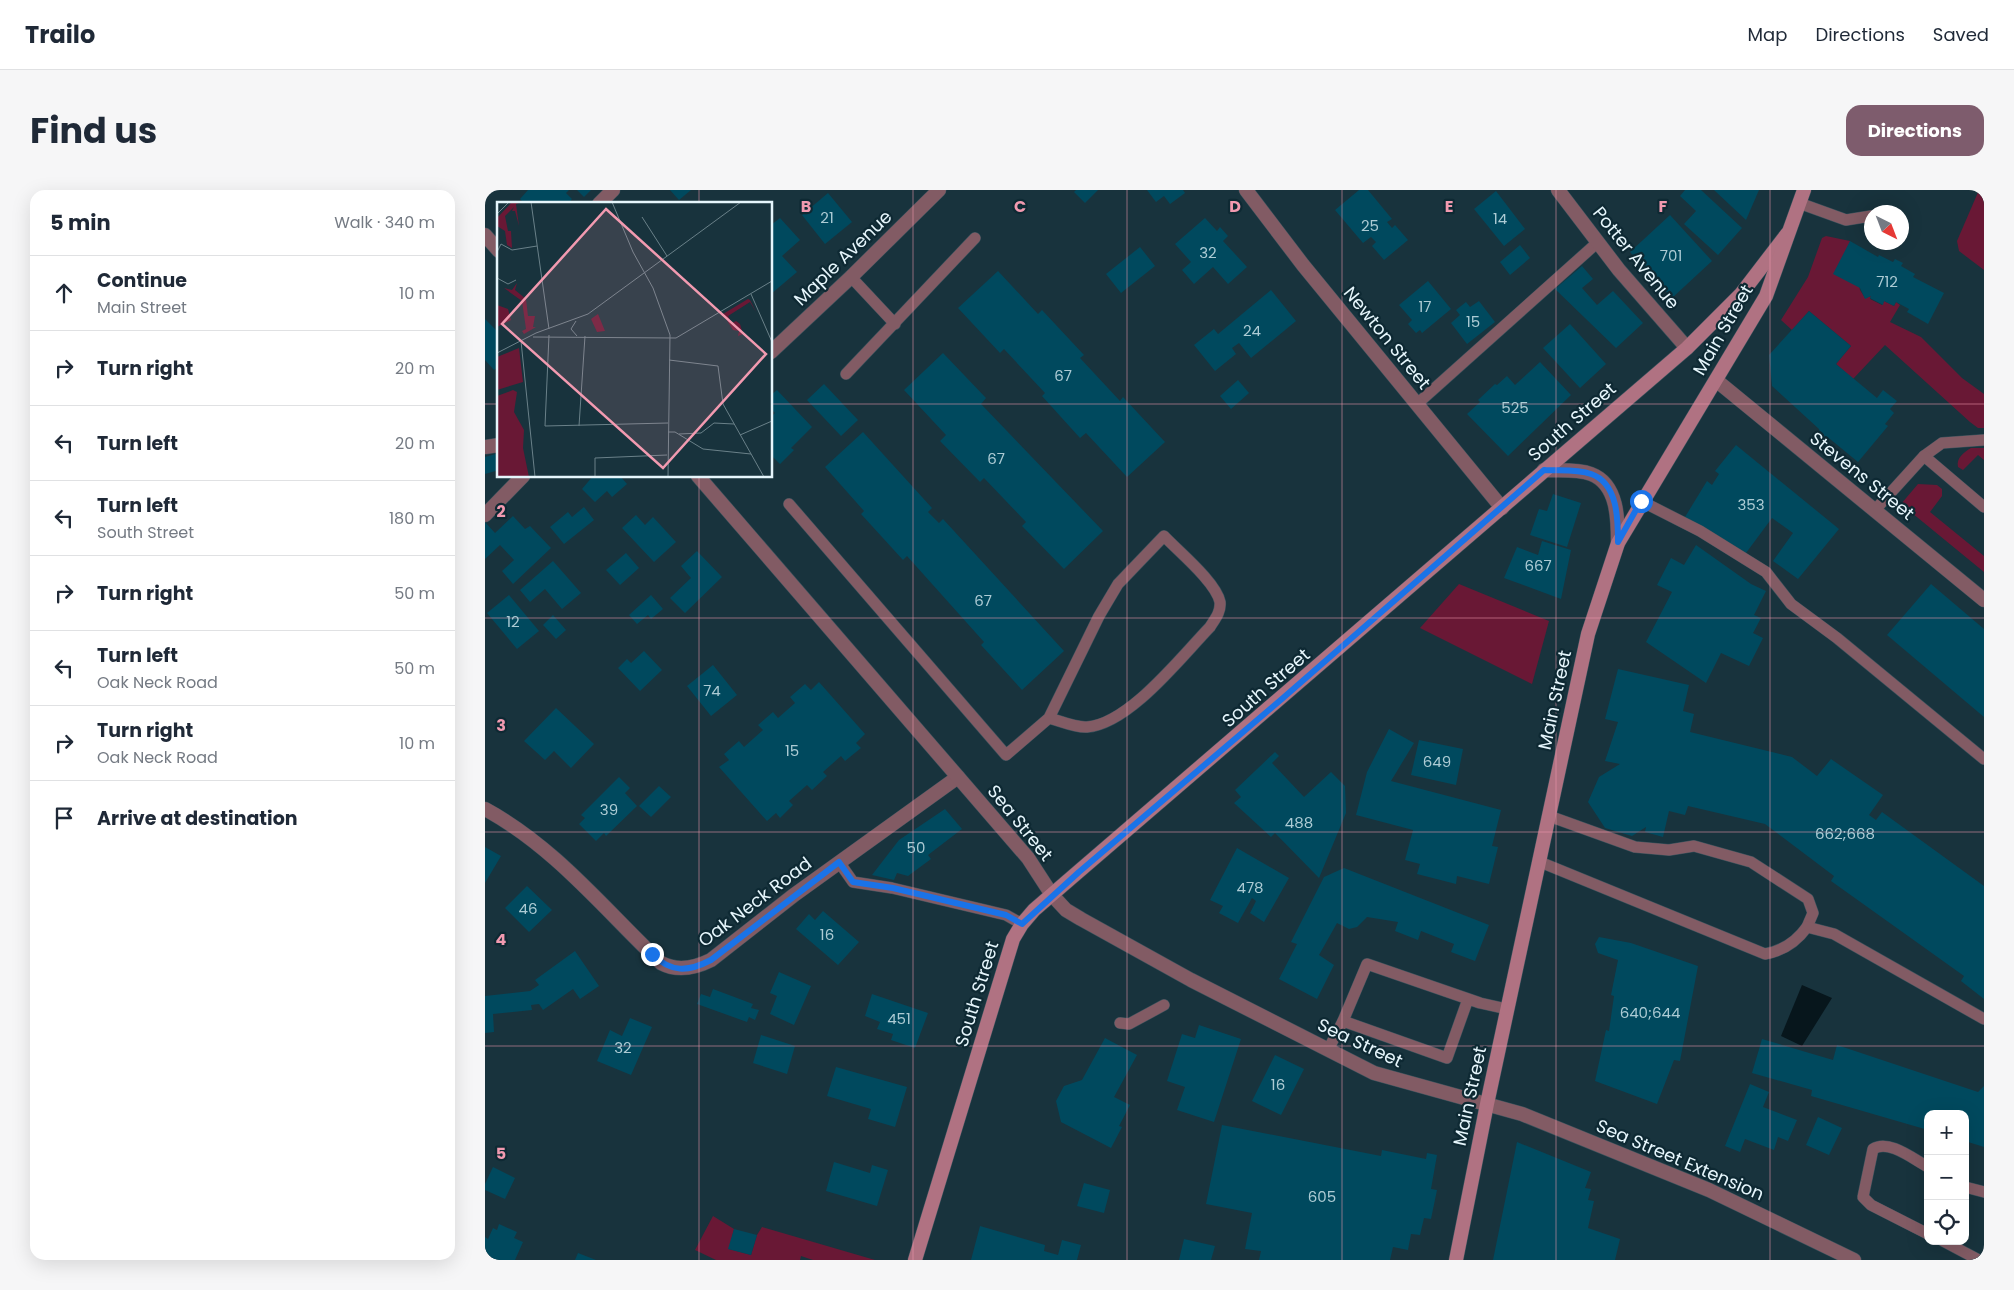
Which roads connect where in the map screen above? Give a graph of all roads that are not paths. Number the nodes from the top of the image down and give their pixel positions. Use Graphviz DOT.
graph roads {
  1 [pos="613,190"];
  2 [pos="939,190"];
  3 [pos="1246,190"];
  4 [pos="1558,190"];
  5 [pos="1801,196"];
  6 [pos="601,202"];
  7 [pos="1864,217"];
  8 [pos="1787,234"];
  9 [pos="485,235"];
  10 [pos="975,238"];
  11 [pos="1598,242"];
  12 [pos="497,249"];
  13 [pos="851,277"];
  14 [pos="895,324"];
  15 [pos="1687,348"];
  16 [pos="773,350"];
  17 [pos="846,374"];
  18 [pos="1717,381"];
  19 [pos="1417,404"];
  20 [pos="1984,440"];
  21 [pos="1924,456"];
  22 [pos="1544,470"];
  23 [pos="521,478"];
  24 [pos="700,478"];
  25 [pos="1641,501"];
  26 [pos="789,504"];
  27 [pos="1984,507"];
  28 [pos="1503,508"];
  29 [pos="1875,510"];
  30 [pos="485,515"];
  31 [pos="1618,542"];
  32 [pos="1984,600"];
  33 [pos="1049,718"];
  34 [pos="1984,759"];
  35 [pos="958,777"];
  36 [pos="485,809"];
  37 [pos="1549,816"];
  38 [pos="839,862"];
  39 [pos="1540,862"];
  40 [pos="1052,895"];
  41 [pos="1022,924"];
  42 [pos="1807,927"];
  43 [pos="1468,999"];
  44 [pos="1164,1005"];
  45 [pos="1507,1009"];
  46 [pos="1984,1019"];
  47 [pos="1343,1021"];
  48 [pos="1120,1024"];
  49 [pos="1328,1050"];
  50 [pos="1487,1104"];
  51 [pos="1924,1165"];
  52 [pos="1969,1188"];
  53 [pos="1984,1192"];
  54 [pos="1924,1232"];
  55 [pos="1951,1245"];
  56 [pos="915,1260"];
  57 [pos="1456,1260"];
  58 [pos="1854,1260"];
  59 [pos="1979,1260"];
  1 -- 6 [label="street"];
  2 -- 13 [label="street, Maple Avenue"];
  3 -- 19 [label="street, Newton Street"];
  4 -- 11 [label="street, Potter Avenue"];
  5 -- 7 [label="lane"];
  5 -- 8 [label="main road, Main Street"];
  8 -- 15 [label="main road, South Street"];
  8 -- 18 [label="main road, Main Street"];
  9 -- 12 [label="street"];
  10 -- 14 [label="lane"];
  11 -- 15 [label="street, Potter Avenue"];
  11 -- 19 [label="lane"];
  13 -- 14 [label="lane"];
  13 -- 16 [label="street, Maple Avenue"];
  14 -- 17 [label="lane"];
  15 -- 22 [label="main road, South Street"];
  18 -- 25 [label="main road, Main Street"];
  18 -- 29 [label="street, Stevens Street"];
  19 -- 28 [label="street, Newton Street"];
  20 -- 21 [label="lane"];
  21 -- 27 [label="lane"];
  21 -- 29 [label="lane"];
  22 -- 28 [label="main road, South Street"];
  22 -- 31 [label="street"];
  23 -- 30 [label="street"];
  24 -- 35 [label="street, Sea Street"];
  25 -- 31 [label="main road, Main Street"];
  25 -- 34 [label="lane"];
  26 -- 33 [label="lane"];
  28 -- 40 [label="main road, South Street"];
  29 -- 32 [label="street, Stevens Street"];
  31 -- 37 [label="main road, Main Street"];
  33 -- 33 [label="lane"];
  35 -- 38 [label="street, Oak Neck Road"];
  35 -- 40 [label="street, Sea Street"];
  36 -- 38 [label="street, Oak Neck Road"];
  37 -- 39 [label="main road, Main Street"];
  37 -- 42 [label="lane"];
  38 -- 41 [label="lane"];
  39 -- 42 [label="lane"];
  39 -- 45 [label="main road, Main Street"];
  40 -- 41 [label="main road, South Street"];
  40 -- 49 [label="street, Sea Street"];
  41 -- 56 [label="main road, South Street"];
  42 -- 46 [label="lane"];
  43 -- 45 [label="lane"];
  43 -- 47 [label="lane"];
  43 -- 47 [label="lane"];
  44 -- 48 [label="lane"];
  45 -- 50 [label="main road, Main Street"];
  47 -- 49 [label="lane"];
  49 -- 50 [label="street, Sea Street"];
  50 -- 57 [label="main road, Main Street"];
  50 -- 58 [label="street, Sea Street Extension"];
  51 -- 54 [label="lane"];
  52 -- 53 [label="lane"];
  55 -- 59 [label="lane"];
}
